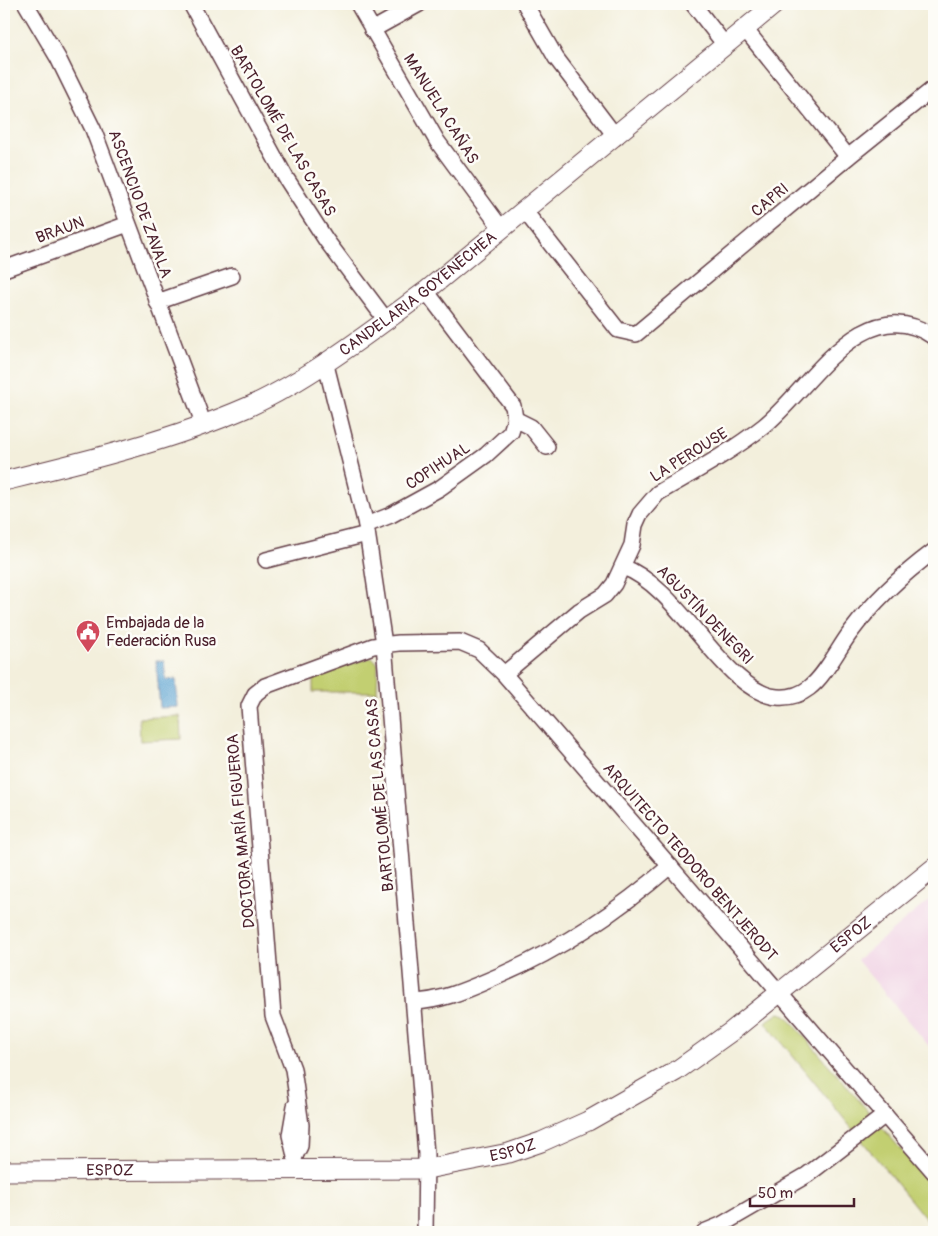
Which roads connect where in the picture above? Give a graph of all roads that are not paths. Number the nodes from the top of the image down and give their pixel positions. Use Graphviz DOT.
graph roads {
  1 [pos="26,4"];
  2 [pos="191,4"];
  3 [pos="358,4"];
  4 [pos="419,4"];
  5 [pos="525,4"];
  6 [pos="693,4"];
  7 [pos="775,4"];
  8 [pos="745,29"];
  9 [pos="372,30"];
  10 [pos="725,45"];
  11 [pos="934,88"];
  12 [pos="616,137"];
  13 [pos="848,157"];
  14 [pos="524,210"];
  15 [pos="128,224"];
  16 [pos="501,228"];
  17 [pos="4,269"];
  18 [pos="232,276"];
  19 [pos="426,291"];
  20 [pos="157,302"];
  21 [pos="386,320"];
  22 [pos="934,337"];
  23 [pos="325,361"];
  24 [pos="515,419"];
  25 [pos="204,424"];
  26 [pos="547,447"];
  27 [pos="4,481"];
  28 [pos="366,530"];
  29 [pos="934,552"];
  30 [pos="266,560"];
  31 [pos="624,567"];
  32 [pos="384,644"];
  33 [pos="504,674"];
  34 [pos="670,866"];
  35 [pos="934,868"];
  36 [pos="779,993"];
  37 [pos="414,1002"];
  38 [pos="885,1115"];
  39 [pos="295,1163"];
  40 [pos="427,1169"];
  41 [pos="4,1171"];
  42 [pos="934,1172"];
  43 [pos="425,1232"];
  44 [pos="704,1232"];
  1 -- 15 [label="street, ASCENCIO DE ZAVALA"];
  2 -- 21 [label="street, BARTOLOMÉ DE LAS CASAS"];
  3 -- 9 [label="street, MANUELA CAÑAS"];
  4 -- 9 [label="street"];
  5 -- 12 [label="street"];
  6 -- 10 [label="street"];
  7 -- 8 [label="street, CANDELARIA GOYENECHEA"];
  8 -- 10 [label="street, CANDELARIA GOYENECHEA"];
  8 -- 13 [label="street"];
  9 -- 16 [label="street, MANUELA CAÑAS"];
  10 -- 12 [label="street, CANDELARIA GOYENECHEA"];
  11 -- 13 [label="street, CAPRI"];
  12 -- 14 [label="street, CANDELARIA GOYENECHEA"];
  13 -- 14 [label="street, CAPRI"];
  14 -- 16 [label="street, CANDELARIA GOYENECHEA"];
  15 -- 17 [label="street, BRAUN"];
  15 -- 20 [label="street, ASCENCIO DE ZAVALA"];
  16 -- 19 [label="street, CANDELARIA GOYENECHEA"];
  18 -- 20 [label="street"];
  19 -- 21 [label="street, CANDELARIA GOYENECHEA"];
  19 -- 24 [label="street"];
  20 -- 25 [label="street, ASCENCIO DE ZAVALA"];
  21 -- 23 [label="street, CANDELARIA GOYENECHEA"];
  22 -- 31 [label="street, LA PEROUSE"];
  23 -- 25 [label="street, CANDELARIA GOYENECHEA"];
  23 -- 28 [label="street, BARTOLOMÉ DE LAS CASAS"];
  24 -- 26 [label="street"];
  24 -- 28 [label="street, COPIHUAL"];
  25 -- 27 [label="street, CANDELARIA GOYENECHEA"];
  28 -- 30 [label="street, COPIHUAL"];
  28 -- 32 [label="street, BARTOLOMÉ DE LAS CASAS"];
  29 -- 31 [label="street, AGUSTÍN DENEGRI"];
  31 -- 33 [label="street, LA PEROUSE"];
  32 -- 33 [label="street, ARQUITECTO TEODORO BENTJERODT"];
  32 -- 37 [label="street, BARTOLOMÉ DE LAS CASAS"];
  32 -- 39 [label="street, DOCTORA MARÍA FIGUEROA"];
  33 -- 34 [label="street, ARQUITECTO TEODORO BENTJERODT"];
  34 -- 36 [label="street, ARQUITECTO TEODORO BENTJERODT"];
  34 -- 37 [label="street"];
  35 -- 36 [label="street, ESPOZ"];
  36 -- 38 [label="street, ARQUITECTO TEODORO BENTJERODT"];
  36 -- 40 [label="street, ESPOZ"];
  37 -- 40 [label="street, BARTOLOMÉ DE LAS CASAS"];
  38 -- 42 [label="street, ARQUITECTO TEODORO BENTJERODT"];
  38 -- 44 [label="street"];
  39 -- 40 [label="street, ESPOZ"];
  39 -- 41 [label="street, ESPOZ"];
  40 -- 43 [label="street, BARTOLOMÉ DE LAS CASAS"];
}
